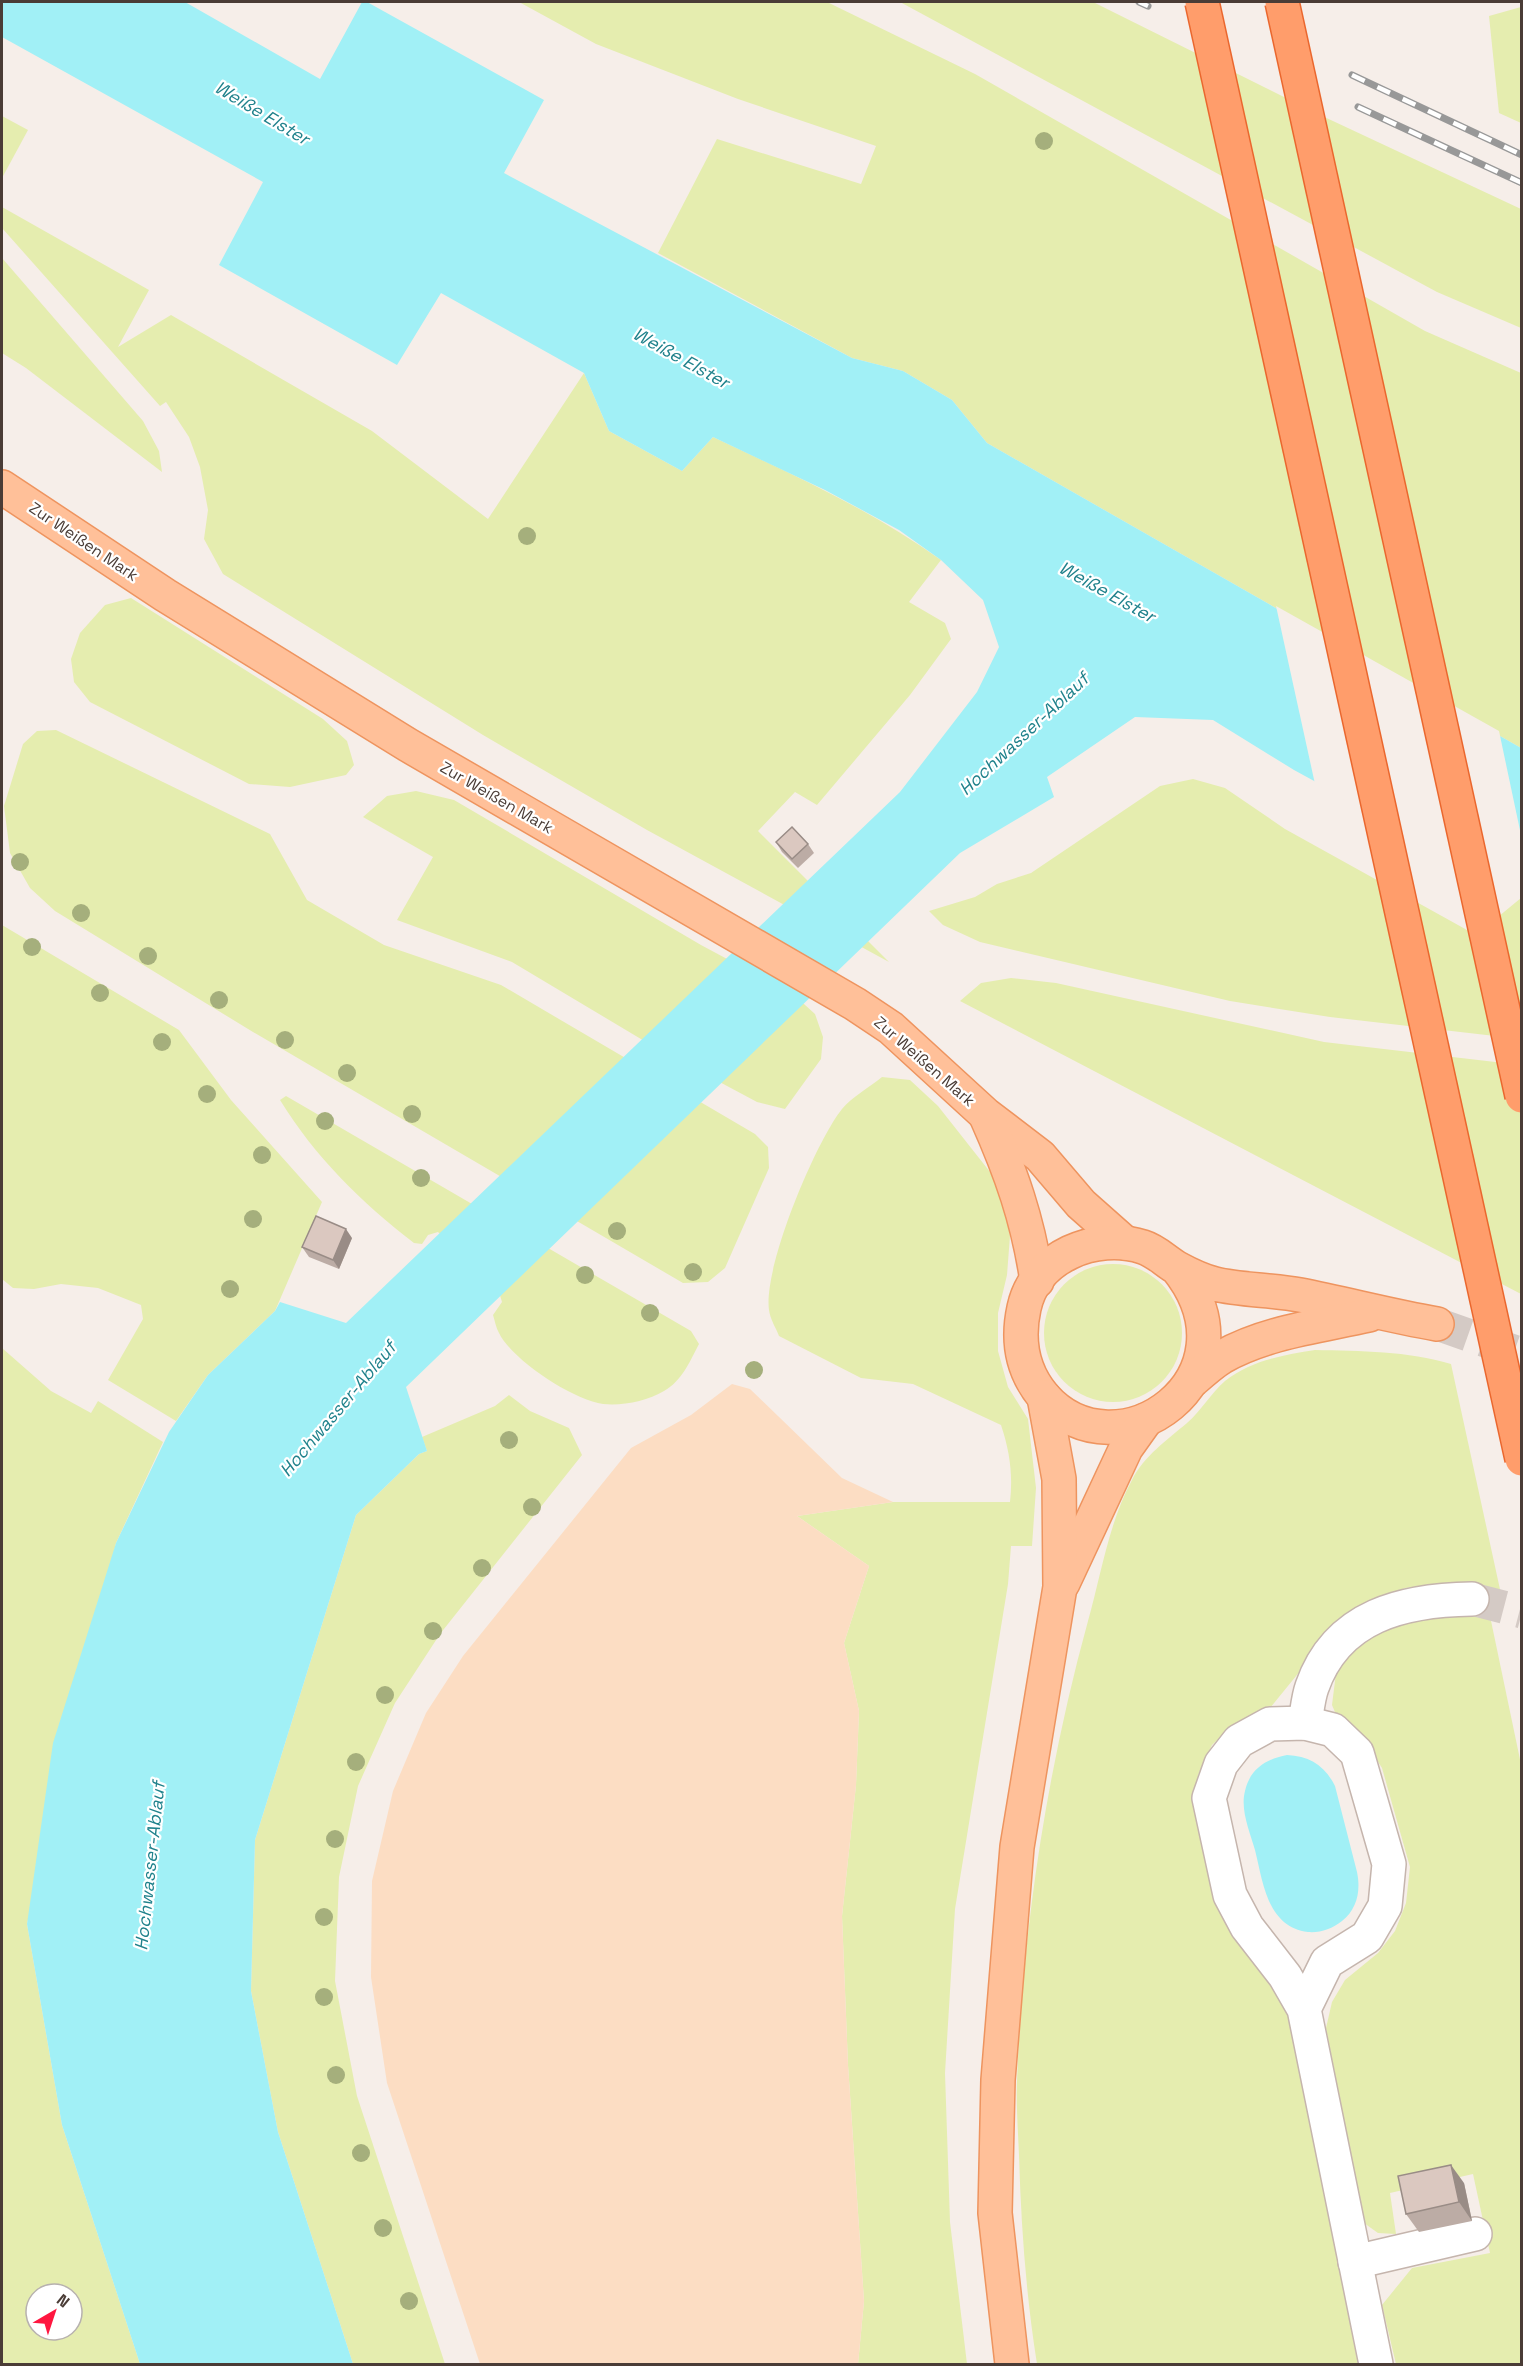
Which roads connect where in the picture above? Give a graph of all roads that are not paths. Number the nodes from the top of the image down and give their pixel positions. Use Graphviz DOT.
graph roads {
  1 [pos="1202,2"];
  2 [pos="1282,2"];
  3 [pos="2,487"];
  4 [pos="1521,1096"];
  5 [pos="985,1114"];
  6 [pos="1125,1243"];
  7 [pos="1177,1269"];
  8 [pos="1037,1281"];
  9 [pos="1377,1314"];
  10 [pos="1437,1324"];
  11 [pos="1193,1380"];
  12 [pos="1044,1398"];
  13 [pos="1146,1420"];
  14 [pos="1521,1459"];
  15 [pos="1060,1587"];
  16 [pos="1472,1599"];
  17 [pos="1305,1723"];
  18 [pos="1304,2009"];
  19 [pos="1475,2234"];
  20 [pos="1355,2262"];
  21 [pos="1012,2364"];
  22 [pos="1376,2364"];
  1 -- 14 [label="highway, bridge"];
  2 -- 4 [label="highway, bridge"];
  3 -- 5 [label="main road, Zur Weißen Mark"];
  5 -- 6 [label="main road, Zur Weißen Mark"];
  5 -- 8 [label="main road, Zur Weißen Mark"];
  6 -- 7 [label="main road, Zur Weißen Mark"];
  6 -- 8 [label="main road, Zur Weißen Mark"];
  7 -- 9 [label="main road, Zur Weißen Mark"];
  7 -- 11 [label="main road, Zur Weißen Mark"];
  8 -- 12 [label="main road, Zur Weißen Mark"];
  9 -- 10 [label="main road, Zur Weißen Mark"];
  9 -- 11 [label="main road, Zur Weißen Mark"];
  11 -- 13 [label="main road, Zur Weißen Mark"];
  12 -- 13 [label="main road, Zur Weißen Mark"];
  12 -- 15 [label="main road"];
  13 -- 15 [label="main road"];
  15 -- 21 [label="main road"];
  16 -- 17 [label="lane"];
  17 -- 18 [label="lane"];
  17 -- 18 [label="lane"];
  18 -- 20 [label="lane"];
  19 -- 20 [label="lane"];
  20 -- 22 [label="lane"];
}
